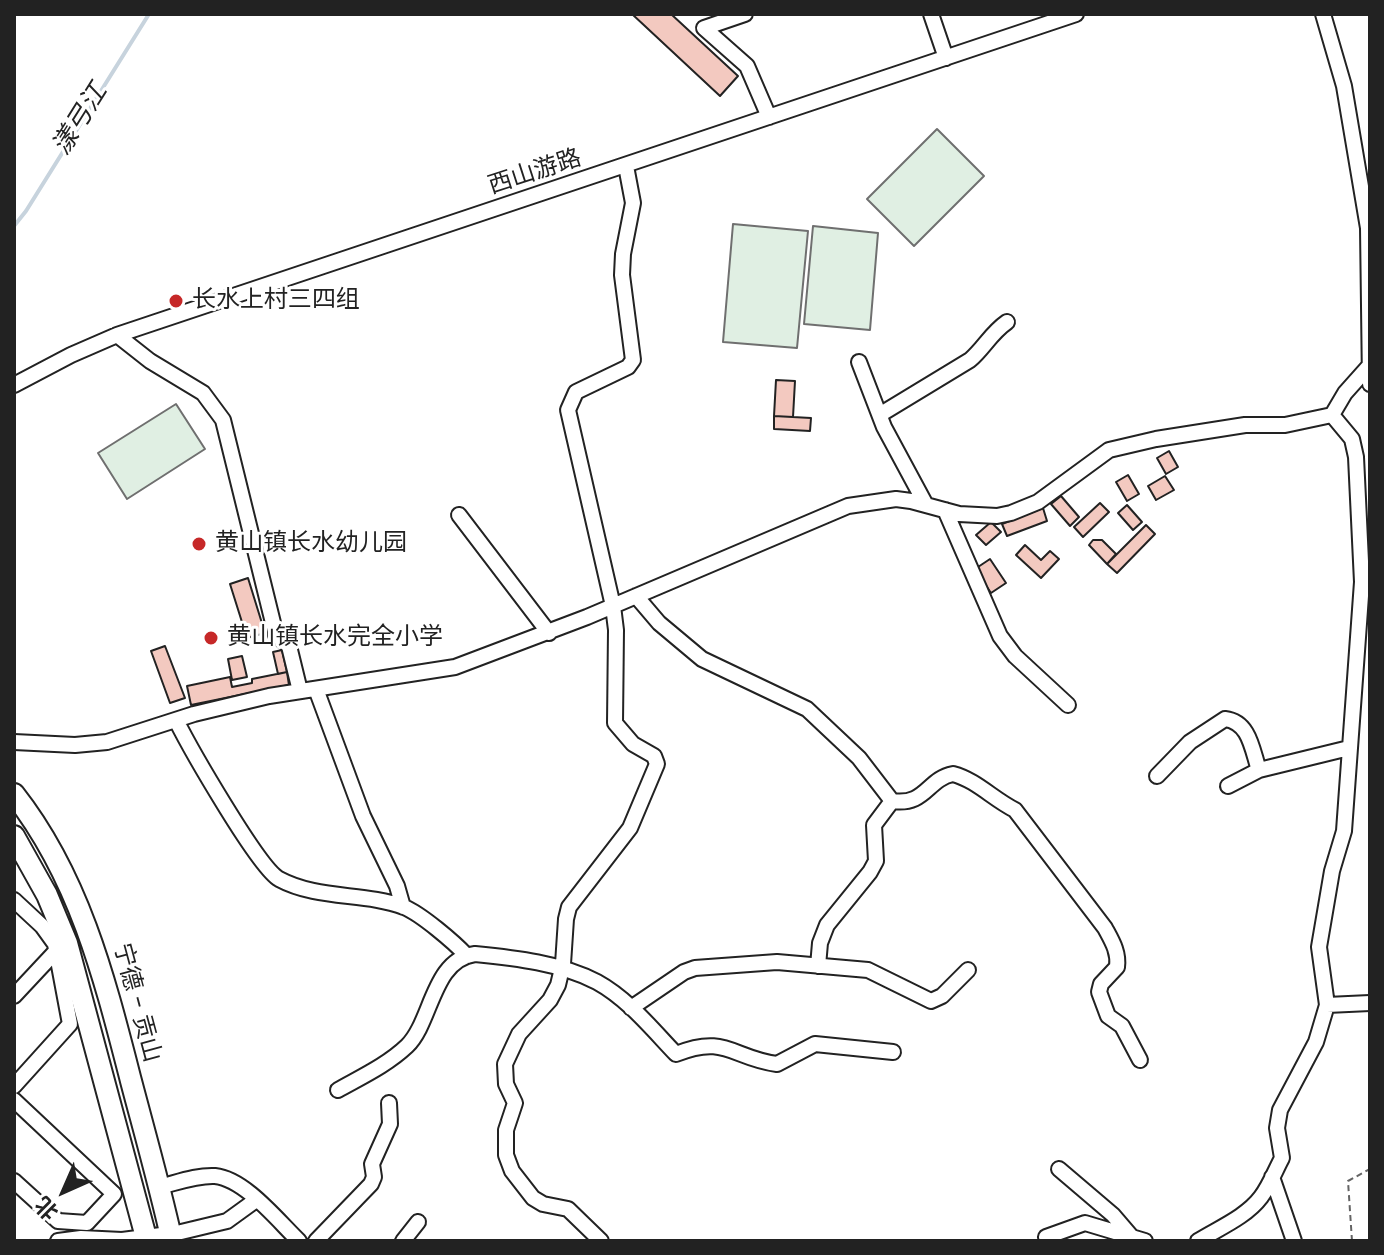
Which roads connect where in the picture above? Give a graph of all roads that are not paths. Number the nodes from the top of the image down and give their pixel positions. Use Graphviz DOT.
graph roads {
  1 [pos="745,14"];
  2 [pos="931,14"];
  3 [pos="1076,14"];
  4 [pos="1323,14"];
  5 [pos="946,58"];
  6 [pos="769,117"];
  7 [pos="626,166"];
  8 [pos="1369,228"];
  9 [pos="1007,322"];
  10 [pos="117,335"];
  11 [pos="859,362"];
  12 [pos="1369,366"];
  13 [pos="1370,384"];
  14 [pos="14,385"];
  15 [pos="881,414"];
  16 [pos="1332,415"];
  17 [pos="926,505"];
  18 [pos="945,510"];
  19 [pos="459,515"];
  20 [pos="1365,554"];
  21 [pos="636,596"];
  22 [pos="613,606"];
  23 [pos="549,633"];
  24 [pos="316,689"];
  25 [pos="300,691"];
  26 [pos="1068,705"];
  27 [pos="176,720"];
  28 [pos="14,742"];
  29 [pos="1349,748"];
  30 [pos="1259,770"];
  31 [pos="1157,776"];
  32 [pos="1228,786"];
  33 [pos="14,794"];
  34 [pos="892,801"];
  35 [pos="14,836"];
  36 [pos="15,902"];
  37 [pos="403,907"];
  38 [pos="57,950"];
  39 [pos="467,956"];
  40 [pos="818,966"];
  41 [pos="562,969"];
  42 [pos="968,970"];
  43 [pos="14,996"];
  44 [pos="1370,1003"];
  45 [pos="1327,1005"];
  46 [pos="631,1008"];
  47 [pos="893,1052"];
  48 [pos="1140,1060"];
  49 [pos="14,1086"];
  50 [pos="338,1090"];
  51 [pos="14,1100"];
  52 [pos="389,1103"];
  53 [pos="1059,1169"];
  54 [pos="1272,1177"];
  55 [pos="14,1181"];
  56 [pos="159,1187"];
  57 [pos="256,1200"];
  58 [pos="418,1222"];
  59 [pos="171,1237"];
  60 [pos="1046,1237"];
  61 [pos="147,1239"];
  62 [pos="1138,1239"];
  63 [pos="58,1241"];
  64 [pos="299,1241"];
  65 [pos="316,1241"];
  66 [pos="403,1241"];
  67 [pos="601,1241"];
  68 [pos="1198,1241"];
  69 [pos="1294,1241"];
  1 -- 6 [label="street"];
  2 -- 5 [label="street"];
  3 -- 5 [label="street, 西山游路"];
  4 -- 8 [label="street"];
  5 -- 6 [label="street, 西山游路"];
  6 -- 7 [label="street, 西山游路"];
  7 -- 10 [label="street, 西山游路"];
  7 -- 22 [label="street"];
  8 -- 12 [label="street"];
  9 -- 15 [label="street"];
  10 -- 14 [label="street, 西山游路"];
  10 -- 25 [label="street"];
  11 -- 15 [label="street"];
  12 -- 13 [label="street"];
  12 -- 16 [label="street"];
  15 -- 17 [label="street"];
  16 -- 18 [label="street"];
  16 -- 20 [label="street"];
  17 -- 18 [label="street"];
  17 -- 21 [label="street"];
  18 -- 26 [label="street"];
  19 -- 23 [label="street"];
  20 -- 29 [label="street"];
  21 -- 22 [label="street"];
  21 -- 34 [label="street"];
  22 -- 23 [label="street"];
  22 -- 41 [label="street"];
  23 -- 24 [label="street"];
  24 -- 25 [label="street"];
  24 -- 37 [label="street"];
  25 -- 27 [label="street"];
  27 -- 28 [label="street"];
  27 -- 37 [label="street"];
  29 -- 30 [label="street"];
  29 -- 45 [label="street"];
  30 -- 31 [label="street"];
  30 -- 32 [label="street"];
  33 -- 56 [label="highway, 宁德 - 贡山"];
  34 -- 40 [label="street"];
  34 -- 48 [label="street"];
  35 -- 61 [label="highway, 宁德 - 贡山"];
  36 -- 38 [label="street"];
  37 -- 39 [label="street"];
  38 -- 43 [label="street"];
  38 -- 49 [label="street"];
  39 -- 41 [label="street"];
  39 -- 50 [label="street"];
  40 -- 42 [label="street"];
  40 -- 46 [label="street"];
  41 -- 46 [label="street"];
  41 -- 67 [label="street"];
  44 -- 45 [label="street"];
  45 -- 54 [label="street"];
  46 -- 47 [label="street"];
  51 -- 55 [label="street"];
  52 -- 65 [label="street"];
  53 -- 62 [label="street"];
  54 -- 68 [label="street"];
  54 -- 69 [label="street"];
  56 -- 57 [label="street"];
  56 -- 59 [label="highway, 宁德 - 贡山"];
  57 -- 59 [label="street"];
  57 -- 64 [label="street"];
  58 -- 66 [label="street"];
  59 -- 61 [label="street"];
  60 -- 62 [label="street"];
  61 -- 63 [label="street"];
}
